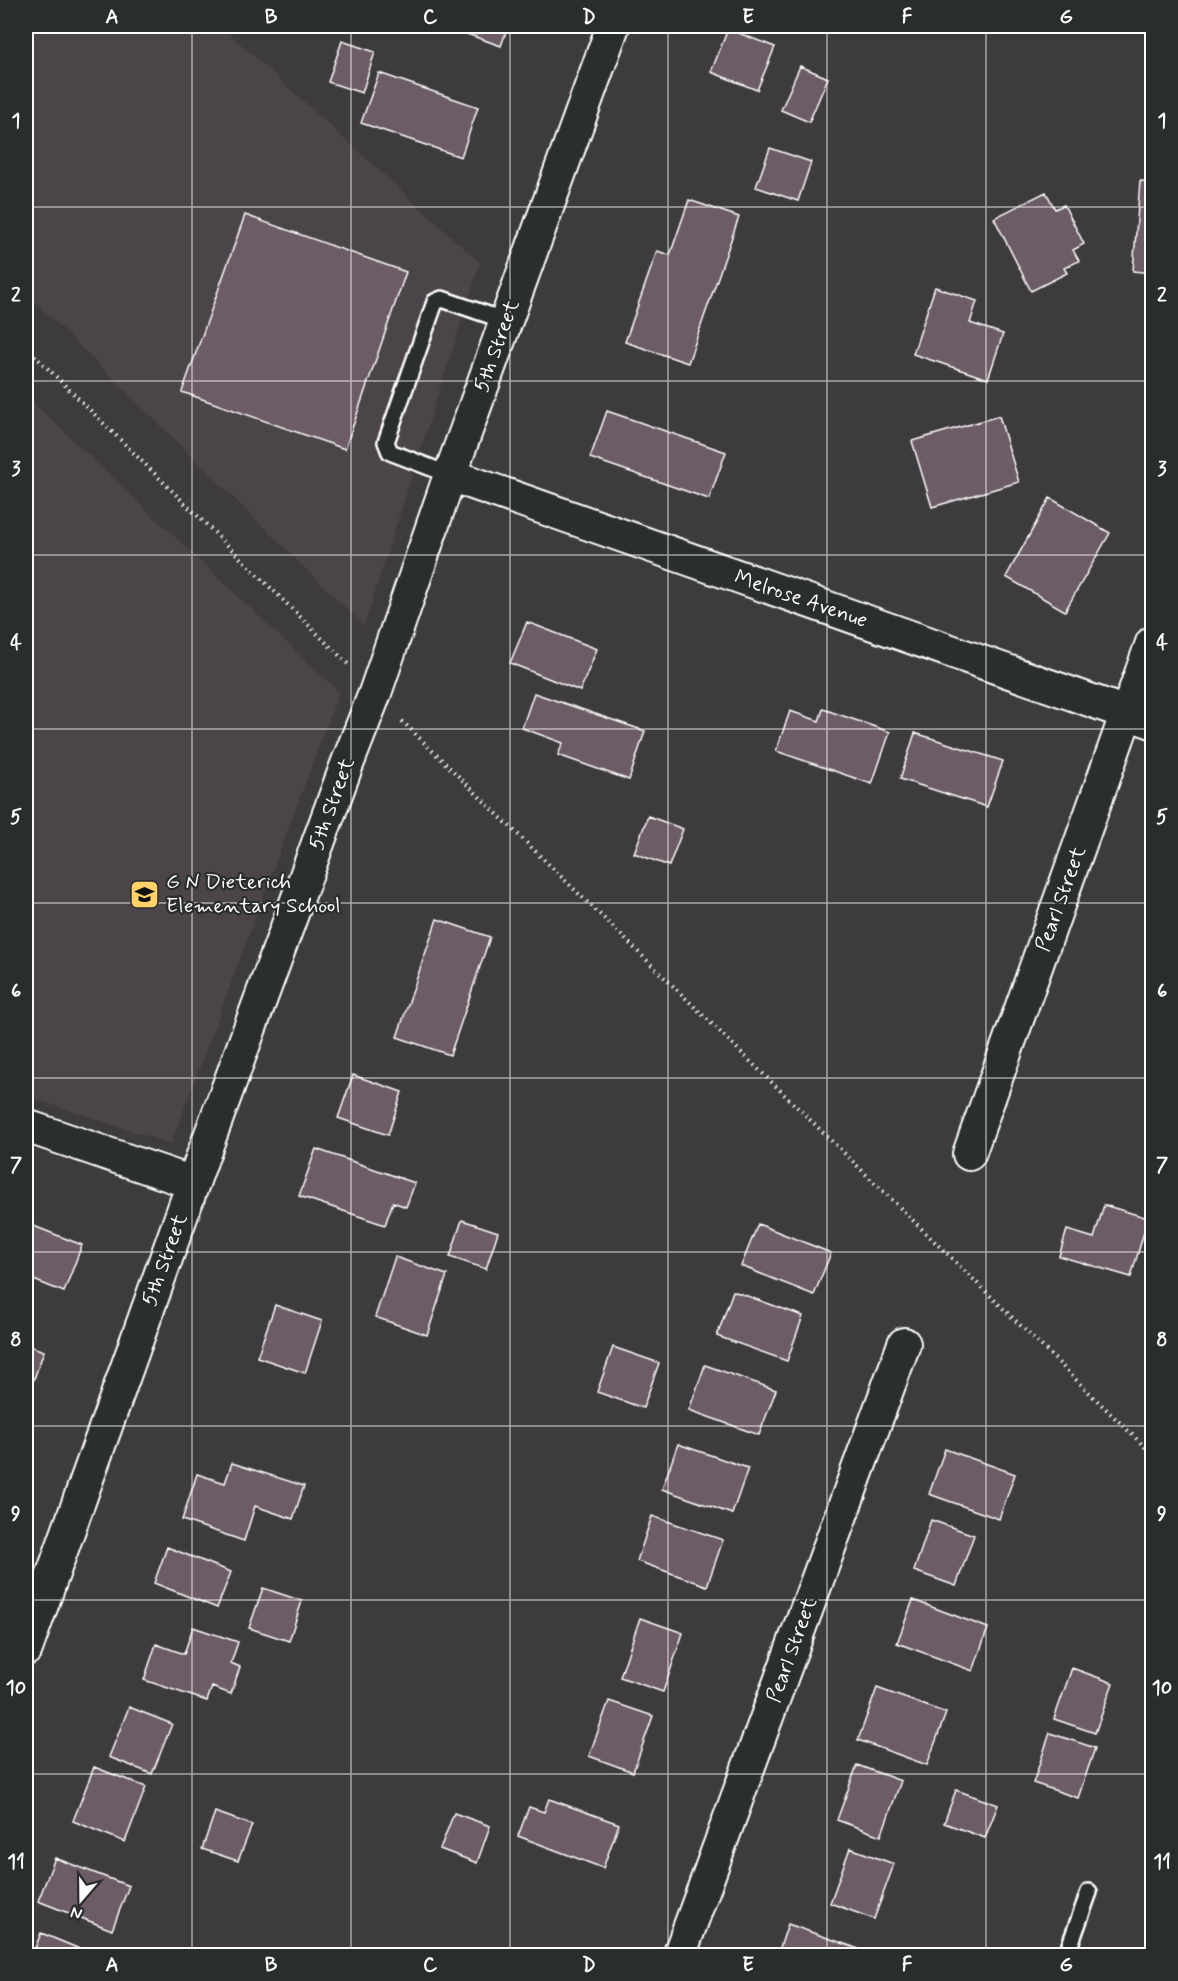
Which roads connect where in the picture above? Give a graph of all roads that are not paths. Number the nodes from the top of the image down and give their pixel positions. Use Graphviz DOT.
graph roads {
  1 [pos="613,26"];
  2 [pos="506,321"];
  3 [pos="450,476"];
  4 [pos="1152,643"];
  5 [pos="1140,717"];
  6 [pos="26,1126"];
  7 [pos="969,1154"];
  8 [pos="193,1183"];
  9 [pos="904,1344"];
  10 [pos="26,1649"];
  11 [pos="1089,1893"];
  12 [pos="679,1956"];
  13 [pos="1066,1956"];
  1 -- 2 [label="street, 5th Street"];
  2 -- 3 [label="street, 5th Street"];
  2 -- 3 [label="lane"];
  3 -- 5 [label="street, Melrose Avenue"];
  3 -- 8 [label="street, 5th Street"];
  4 -- 5 [label="street, Pearl Street"];
  5 -- 7 [label="street, Pearl Street"];
  6 -- 8 [label="street"];
  8 -- 10 [label="street, 5th Street"];
  9 -- 12 [label="street, Pearl Street"];
  11 -- 13 [label="lane"];
}
